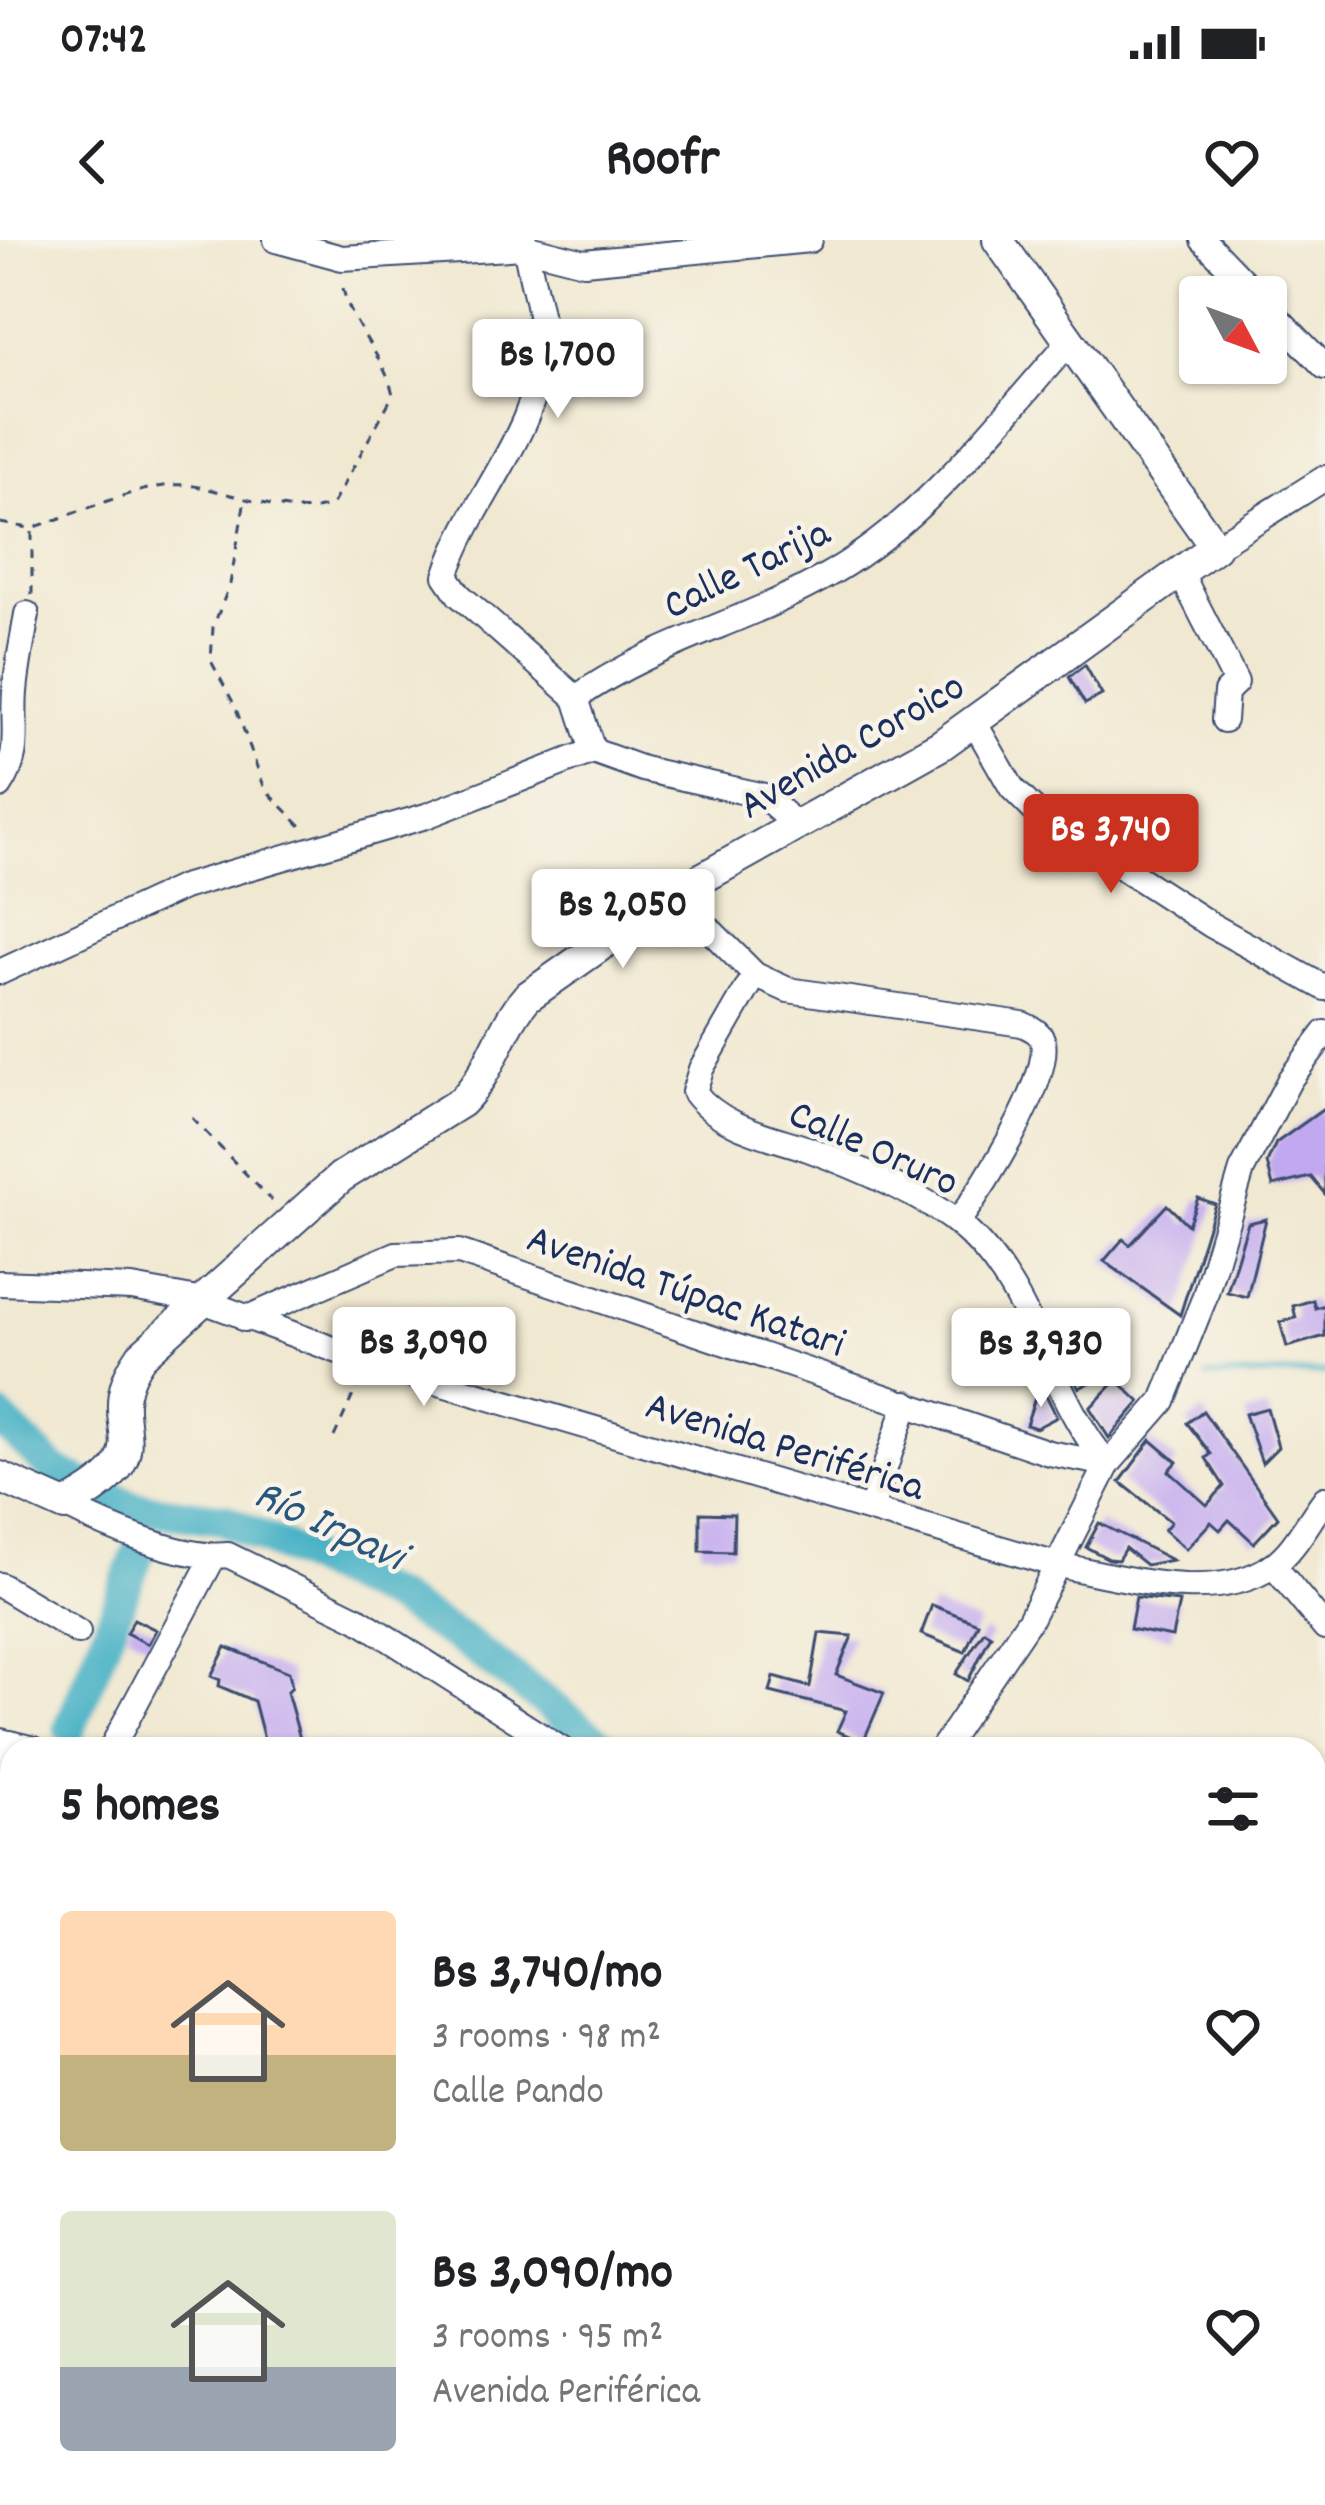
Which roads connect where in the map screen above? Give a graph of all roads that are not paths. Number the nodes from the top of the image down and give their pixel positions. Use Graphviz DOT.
graph roads {
  1 [pos="275,240"];
  2 [pos="810,240"];
  3 [pos="998,240"];
  4 [pos="1203,240"];
  5 [pos="525,243"];
  6 [pos="1238,276"];
  7 [pos="1287,328"];
  8 [pos="1071,340"];
  9 [pos="1325,367"];
  10 [pos="1325,478"];
  11 [pos="1215,547"];
  12 [pos="1180,572"];
  13 [pos="27,614"];
  14 [pos="576,698"];
  15 [pos="1224,720"];
  16 [pos="974,722"];
  17 [pos="593,751"];
  18 [pos="0,786"];
  19 [pos="794,824"];
  20 [pos="674,894"];
  21 [pos="0,971"];
  22 [pos="755,975"];
  23 [pos="1325,988"];
  24 [pos="1325,1033"];
  25 [pos="957,1223"];
  26 [pos="0,1283"];
  27 [pos="203,1301"];
  28 [pos="245,1319"];
  29 [pos="907,1403"];
  30 [pos="1108,1464"];
  31 [pos="0,1477"];
  32 [pos="1325,1499"];
  33 [pos="71,1503"];
  34 [pos="871,1509"];
  35 [pos="214,1556"];
  36 [pos="1057,1564"];
  37 [pos="1273,1565"];
  38 [pos="0,1586"];
  39 [pos="1325,1628"];
  40 [pos="78,1632"];
  41 [pos="117,1737"];
  42 [pos="544,1737"];
  43 [pos="950,1737"];
  1 -- 5 [label="street"];
  2 -- 5 [label="street"];
  3 -- 8 [label="main road"];
  4 -- 6 [label="street"];
  5 -- 14 [label="street"];
  7 -- 9 [label="street"];
  8 -- 11 [label="main road"];
  8 -- 14 [label="street, Calle Tarija"];
  10 -- 11 [label="street"];
  11 -- 12 [label="main road, Avenida Coroico"];
  12 -- 15 [label="street"];
  12 -- 16 [label="main road, Avenida Coroico"];
  13 -- 18 [label="street"];
  14 -- 17 [label="street"];
  16 -- 19 [label="main road, Avenida Coroico"];
  16 -- 23 [label="street"];
  17 -- 19 [label="street"];
  17 -- 21 [label="street"];
  19 -- 20 [label="main road, Avenida Coroico"];
  20 -- 22 [label="street"];
  20 -- 27 [label="main road, Avenida Coroico"];
  22 -- 25 [label="street, Calle Oruro"];
  22 -- 25 [label="street"];
  24 -- 30 [label="street"];
  25 -- 30 [label="street, Calle Oruro"];
  26 -- 27 [label="street, Avenida Periférica"];
  27 -- 28 [label="street, Avenida Periférica"];
  27 -- 33 [label="main road, Avenida Coroico"];
  28 -- 29 [label="street, Avenida Túpac Katari"];
  28 -- 34 [label="street, Avenida Periférica"];
  29 -- 30 [label="street, Avenida Túpac Katari"];
  29 -- 34 [label="street"];
  30 -- 36 [label="street"];
  31 -- 33 [label="main road"];
  32 -- 37 [label="street"];
  33 -- 35 [label="street"];
  34 -- 36 [label="street, Avenida Periférica"];
  35 -- 41 [label="street"];
  35 -- 42 [label="street"];
  36 -- 37 [label="street, Avenida Periférica"];
  36 -- 43 [label="street"];
  37 -- 39 [label="street"];
  38 -- 40 [label="street"];
}
